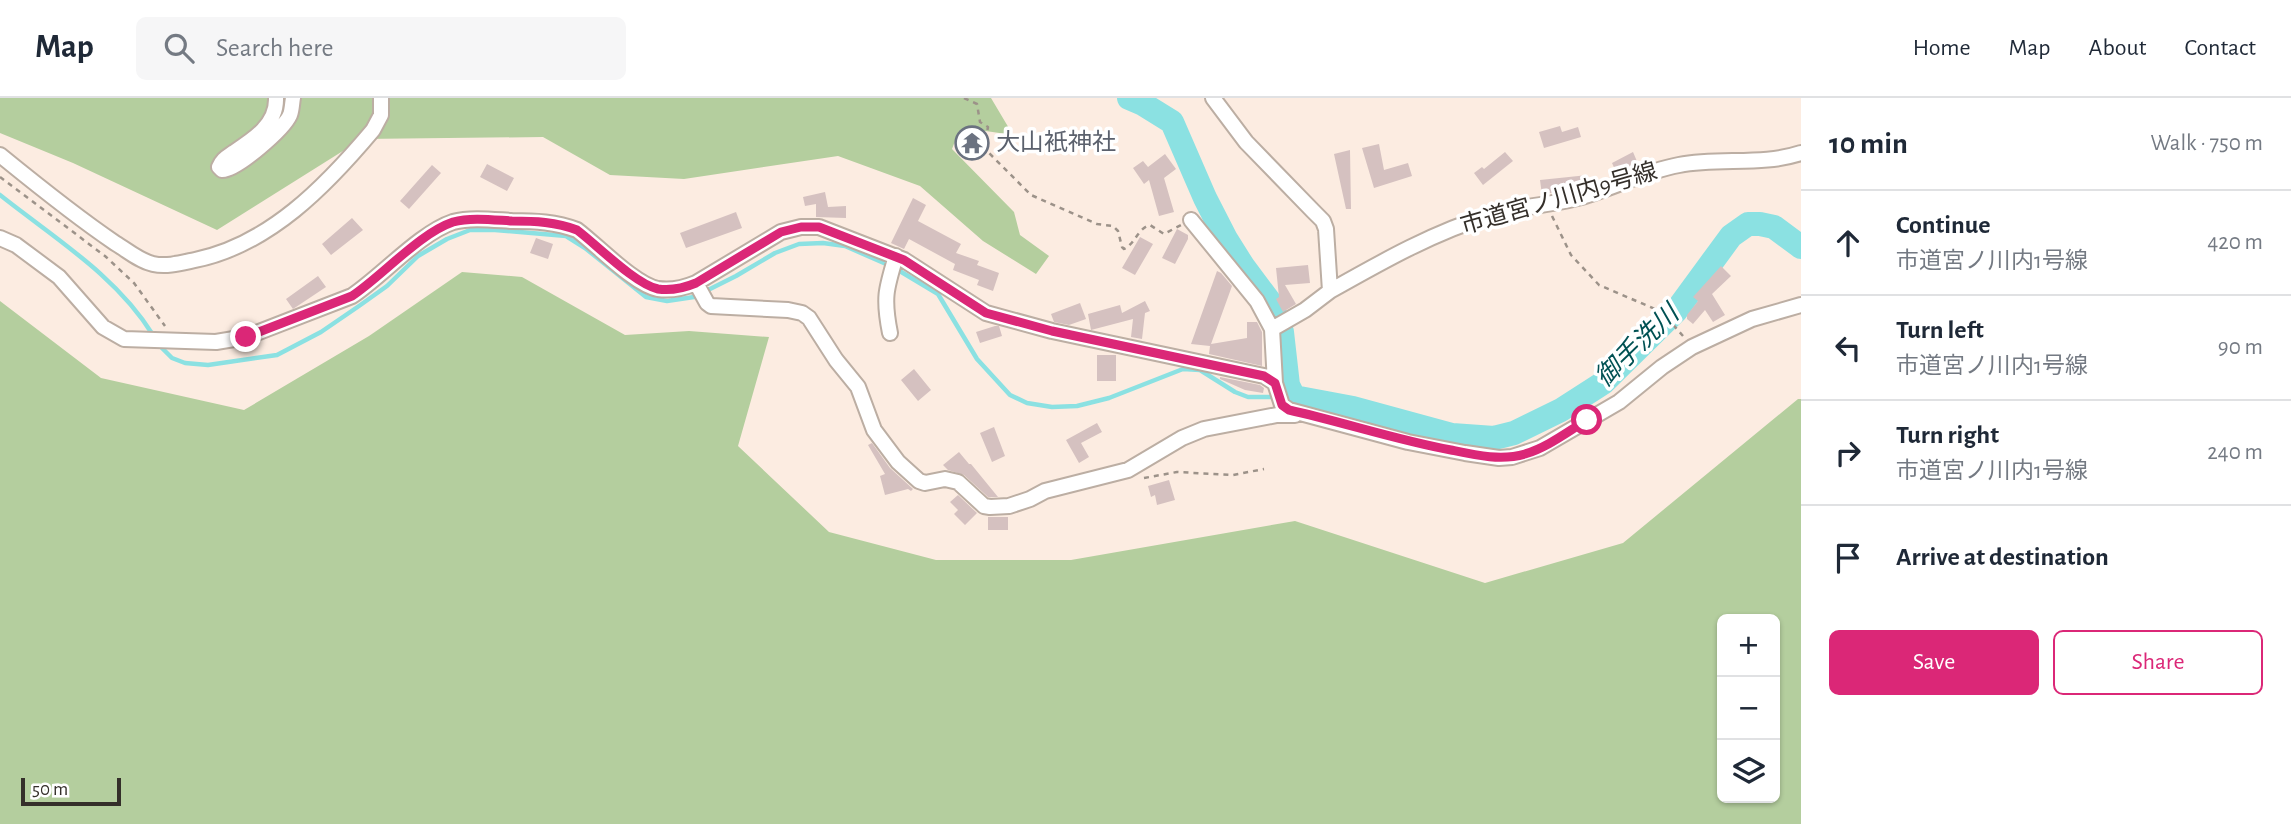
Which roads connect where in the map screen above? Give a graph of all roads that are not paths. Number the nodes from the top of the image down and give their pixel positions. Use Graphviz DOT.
graph roads {
  1 [pos="276,98"];
  2 [pos="293,98"];
  3 [pos="381,98"];
  4 [pos="1213,98"];
  5 [pos="1801,153"];
  6 [pos="0,155"];
  7 [pos="1191,220"];
  8 [pos="0,238"];
  9 [pos="896,259"];
  10 [pos="699,289"];
  11 [pos="1330,291"];
  12 [pos="1801,304"];
  13 [pos="1277,326"];
  14 [pos="890,333"];
  15 [pos="1278,391"];
  16 [pos="1321,418"];
  1 -- 2 [label="street"];
  3 -- 6 [label="street"];
  4 -- 11 [label="street"];
  5 -- 11 [label="street, 市道宮ノ川内9号線"];
  7 -- 13 [label="street"];
  8 -- 10 [label="street"];
  9 -- 10 [label="street"];
  9 -- 14 [label="street"];
  9 -- 15 [label="street"];
  10 -- 16 [label="street"];
  11 -- 13 [label="street, 市道宮ノ川内9号線"];
  12 -- 16 [label="street"];
  13 -- 15 [label="street"];
  15 -- 16 [label="street"];
}
